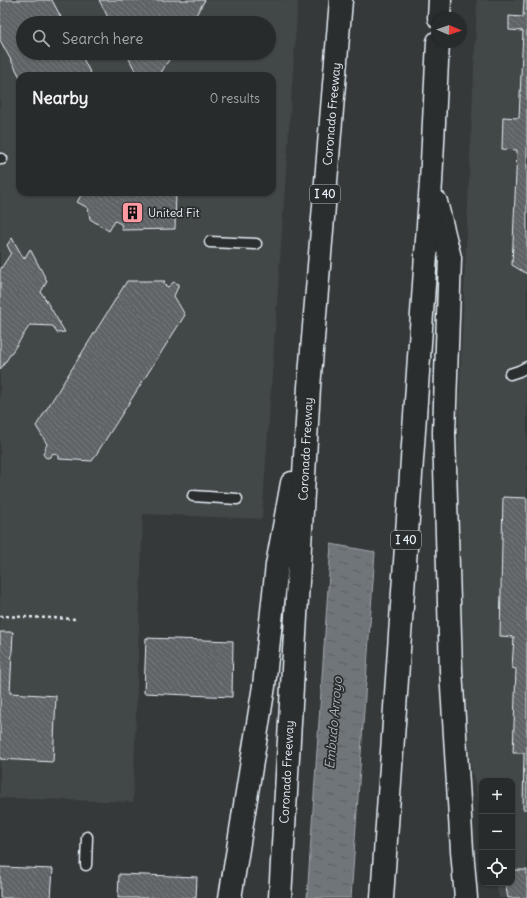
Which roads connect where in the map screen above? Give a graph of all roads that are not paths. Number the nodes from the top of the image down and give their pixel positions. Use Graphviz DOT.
graph roads {
  1 [pos="341,0"];
  2 [pos="440,0"];
  3 [pos="439,12"];
  4 [pos="438,48"];
  5 [pos="431,182"];
  6 [pos="210,242"];
  7 [pos="256,244"];
  8 [pos="527,367"];
  9 [pos="510,374"];
  10 [pos="309,387"];
  11 [pos="193,496"];
  12 [pos="237,499"];
  13 [pos="87,837"];
  14 [pos="86,865"];
  15 [pos="230,898"];
  16 [pos="280,898"];
  17 [pos="382,898"];
  18 [pos="466,898"];
  1 -- 10 [label="highway, Coronado Freeway / I 40"];
  2 -- 3 [label="highway"];
  4 -- 5 [label="highway, I 40"];
  5 -- 17 [label="highway, I 40"];
  5 -- 18 [label="highway"];
  6 -- 7 [label="lane"];
  8 -- 9 [label="lane"];
  10 -- 15 [label="highway"];
  10 -- 16 [label="highway, Coronado Freeway / I 40"];
  11 -- 12 [label="lane"];
  13 -- 14 [label="lane"];
}
